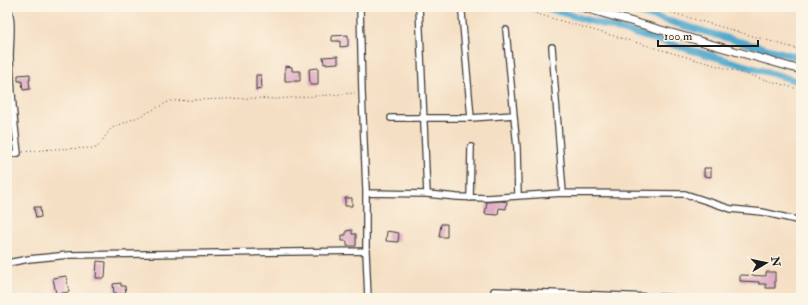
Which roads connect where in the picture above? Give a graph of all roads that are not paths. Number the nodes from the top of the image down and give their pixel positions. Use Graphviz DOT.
graph roads {
  1 [pos="8,7"];
  2 [pos="360,7"];
  3 [pos="419,7"];
  4 [pos="581,7"];
  5 [pos="462,13"];
  6 [pos="506,30"];
  7 [pos="552,47"];
  8 [pos="801,70"];
  9 [pos="514,115"];
  10 [pos="391,118"];
  11 [pos="423,118"];
  12 [pos="471,118"];
  13 [pos="471,148"];
  14 [pos="7,154"];
  15 [pos="366,192"];
  16 [pos="563,193"];
  17 [pos="427,194"];
  18 [pos="518,196"];
  19 [pos="470,198"];
  20 [pos="801,221"];
  21 [pos="366,251"];
  22 [pos="7,263"];
  23 [pos="494,291"];
  24 [pos="368,298"];
  25 [pos="677,298"];
  1 -- 14 [label="street"];
  2 -- 15 [label="street"];
  3 -- 11 [label="street"];
  4 -- 8 [label="street"];
  5 -- 12 [label="street"];
  6 -- 9 [label="street"];
  7 -- 16 [label="street"];
  9 -- 12 [label="street"];
  9 -- 18 [label="street"];
  10 -- 11 [label="street"];
  11 -- 12 [label="street"];
  11 -- 17 [label="street"];
  13 -- 19 [label="street"];
  15 -- 17 [label="street"];
  15 -- 21 [label="street"];
  16 -- 18 [label="street"];
  16 -- 20 [label="street"];
  17 -- 19 [label="street"];
  18 -- 19 [label="street"];
  21 -- 22 [label="street"];
  21 -- 24 [label="street"];
  23 -- 25 [label="street"];
}
